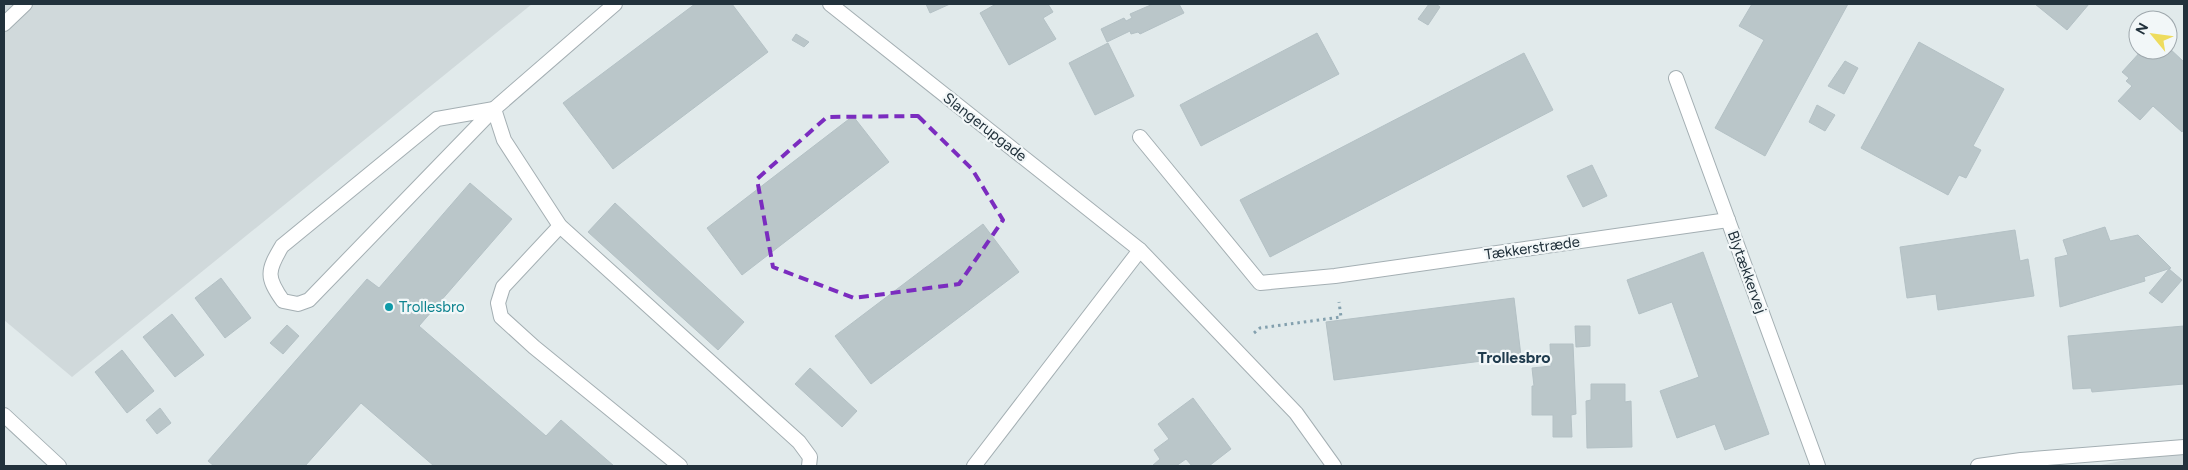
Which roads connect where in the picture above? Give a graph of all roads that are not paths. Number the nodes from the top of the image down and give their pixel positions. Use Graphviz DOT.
graph roads {
  1 [pos="25,4"];
  2 [pos="615,4"];
  3 [pos="830,4"];
  4 [pos="4,24"];
  5 [pos="1676,78"];
  6 [pos="494,109"];
  7 [pos="1140,137"];
  8 [pos="1728,220"];
  9 [pos="560,226"];
  10 [pos="1140,250"];
  11 [pos="4,415"];
  12 [pos="2184,447"];
  13 [pos="2023,463"];
  14 [pos="59,466"];
  15 [pos="680,466"];
  16 [pos="809,466"];
  17 [pos="974,466"];
  18 [pos="1334,466"];
  19 [pos="1818,466"];
  20 [pos="1978,466"];
  1 -- 4 [label="street"];
  2 -- 6 [label="street"];
  3 -- 10 [label="street, Slangerupgade"];
  5 -- 8 [label="street, Blytækkervej"];
  6 -- 6 [label="street"];
  6 -- 9 [label="street"];
  7 -- 8 [label="street, Tækkerstræde"];
  8 -- 19 [label="street, Blytækkervej"];
  9 -- 15 [label="street"];
  9 -- 16 [label="street"];
  10 -- 17 [label="street"];
  10 -- 18 [label="street, Slangerupgade"];
  11 -- 14 [label="street"];
  12 -- 13 [label="street"];
  13 -- 20 [label="street"];
}
